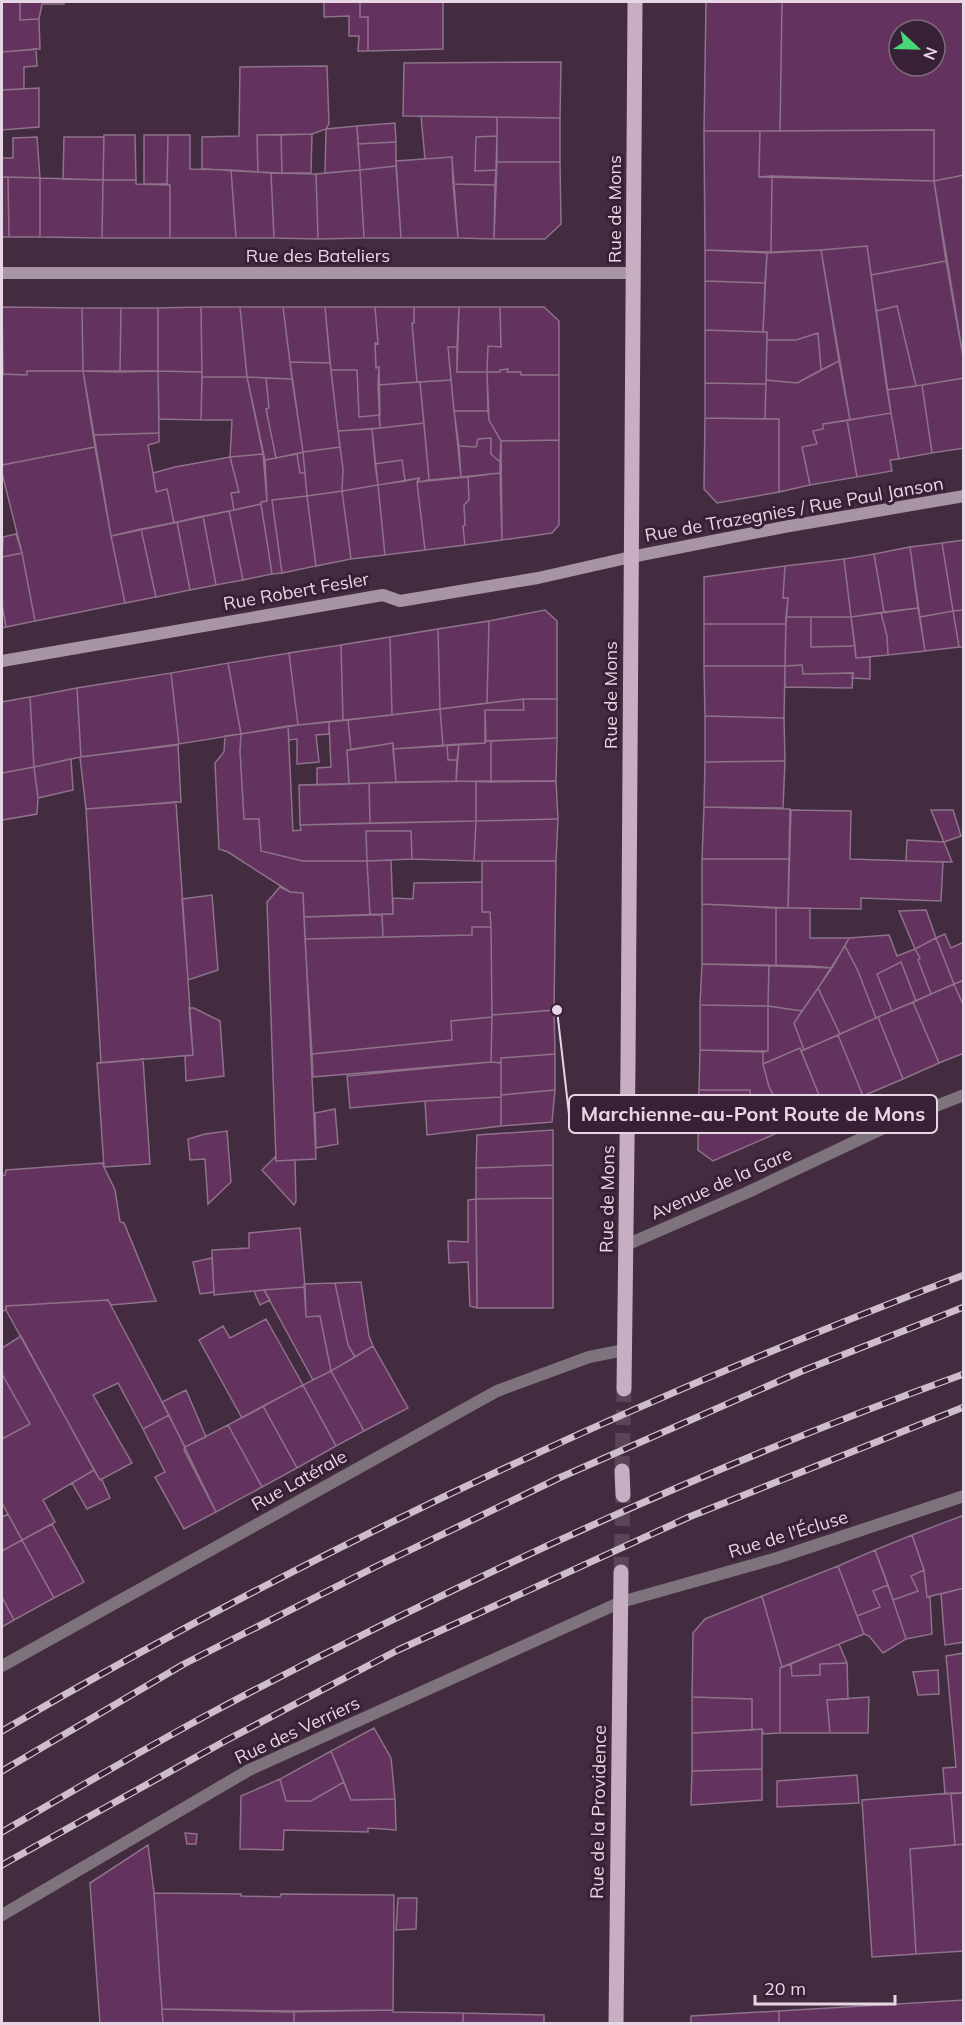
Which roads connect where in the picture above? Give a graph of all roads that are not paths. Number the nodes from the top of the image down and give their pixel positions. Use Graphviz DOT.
graph roads {
  1 [pos="635,2"];
  2 [pos="2,273"];
  3 [pos="633,273"];
  4 [pos="963,496"];
  5 [pos="631,557"];
  6 [pos="2,661"];
  7 [pos="963,1095"];
  8 [pos="626,1245"];
  9 [pos="624,1350"];
  10 [pos="624,1389"];
  11 [pos="622,1471"];
  12 [pos="622,1495"];
  13 [pos="963,1496"];
  14 [pos="621,1572"];
  15 [pos="621,1602"];
  16 [pos="2,1666"];
  17 [pos="2,1915"];
  18 [pos="616,2024"];
  1 -- 3 [label="main road, Rue de Mons"];
  2 -- 3 [label="main road, Rue des Bateliers"];
  3 -- 5 [label="main road, Rue de Mons"];
  4 -- 5 [label="main road, Rue de Trazegnies / Rue Paul Janson"];
  5 -- 6 [label="main road, Rue Robert Fesler"];
  5 -- 8 [label="main road, Rue de Mons"];
  7 -- 8 [label="street, Avenue de la Gare"];
  8 -- 9 [label="main road, Rue de Mons"];
  9 -- 10 [label="main road, Rue de Mons"];
  9 -- 16 [label="street, Rue Latérale"];
  11 -- 12 [label="main road"];
  13 -- 15 [label="street, Rue de l'Écluse"];
  14 -- 15 [label="main road"];
  15 -- 17 [label="street, Rue des Verriers"];
  15 -- 18 [label="main road, Rue de la Providence"];
}
